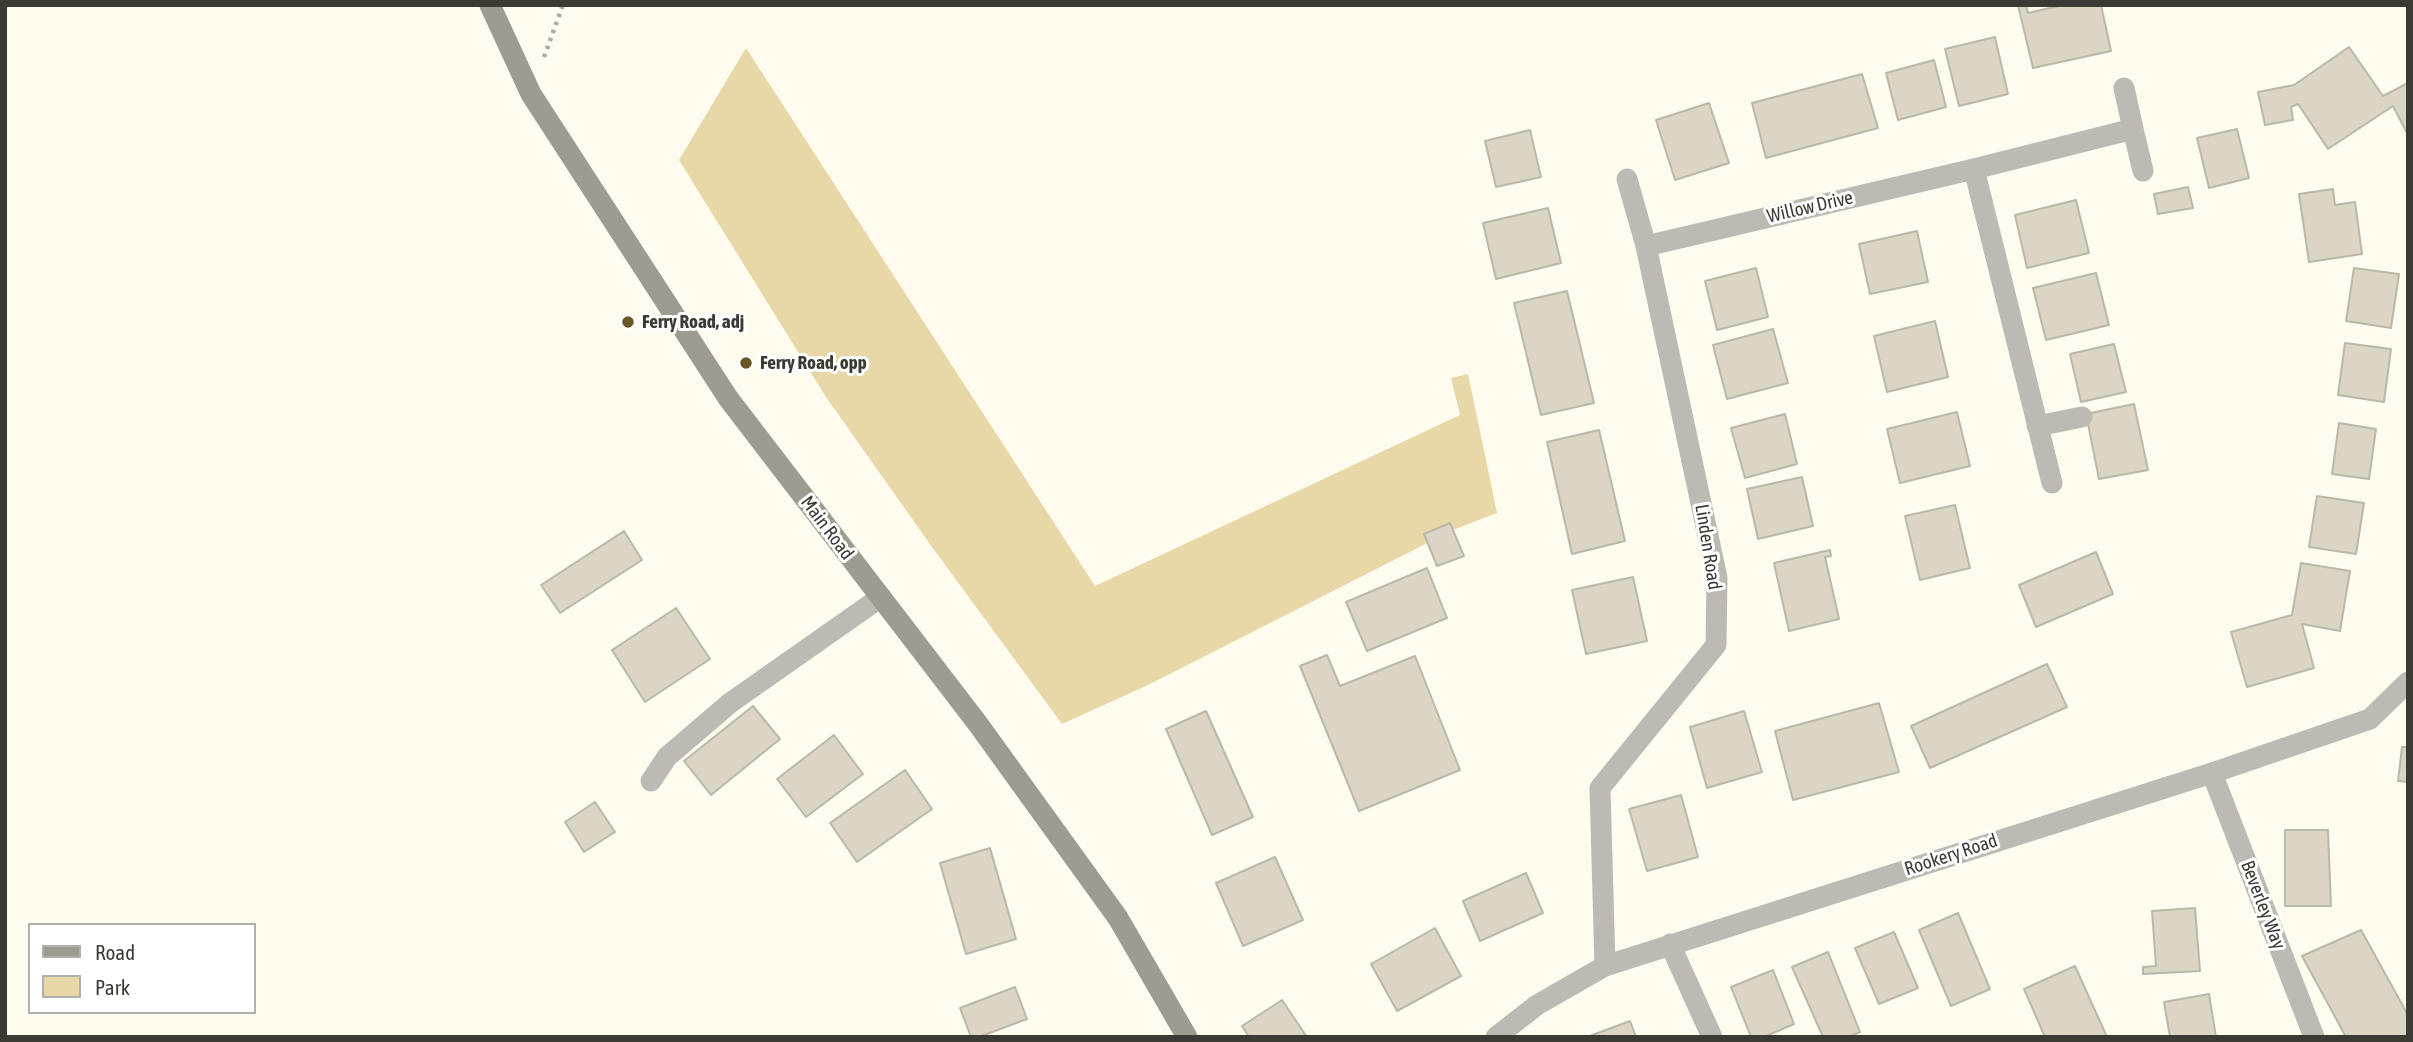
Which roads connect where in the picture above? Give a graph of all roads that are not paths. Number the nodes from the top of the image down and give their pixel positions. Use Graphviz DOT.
graph roads {
  1 [pos="490,5"];
  2 [pos="2124,88"];
  3 [pos="2133,129"];
  4 [pos="1974,169"];
  5 [pos="2143,171"];
  6 [pos="1628,179"];
  7 [pos="1646,246"];
  8 [pos="2082,417"];
  9 [pos="2038,426"];
  10 [pos="2052,482"];
  11 [pos="881,597"];
  12 [pos="2408,682"];
  13 [pos="2212,773"];
  14 [pos="651,782"];
  15 [pos="1670,944"];
  16 [pos="1605,966"];
  17 [pos="1187,1037"];
  18 [pos="1496,1037"];
  19 [pos="1712,1037"];
  20 [pos="2314,1037"];
  1 -- 11 [label="street, Main Road"];
  2 -- 3 [label="street"];
  3 -- 4 [label="street, Willow Drive"];
  3 -- 5 [label="street"];
  4 -- 7 [label="street, Willow Drive"];
  4 -- 9 [label="street"];
  6 -- 7 [label="street, Linden Road"];
  7 -- 16 [label="street, Linden Road"];
  8 -- 9 [label="street"];
  9 -- 10 [label="street"];
  11 -- 14 [label="street"];
  11 -- 17 [label="street, Main Road"];
  12 -- 13 [label="street, Rookery Road"];
  13 -- 15 [label="street, Rookery Road"];
  13 -- 20 [label="street, Beverley Way"];
  15 -- 16 [label="street, Rookery Road"];
  15 -- 19 [label="street"];
  16 -- 18 [label="street, Rookery Road"];
}
